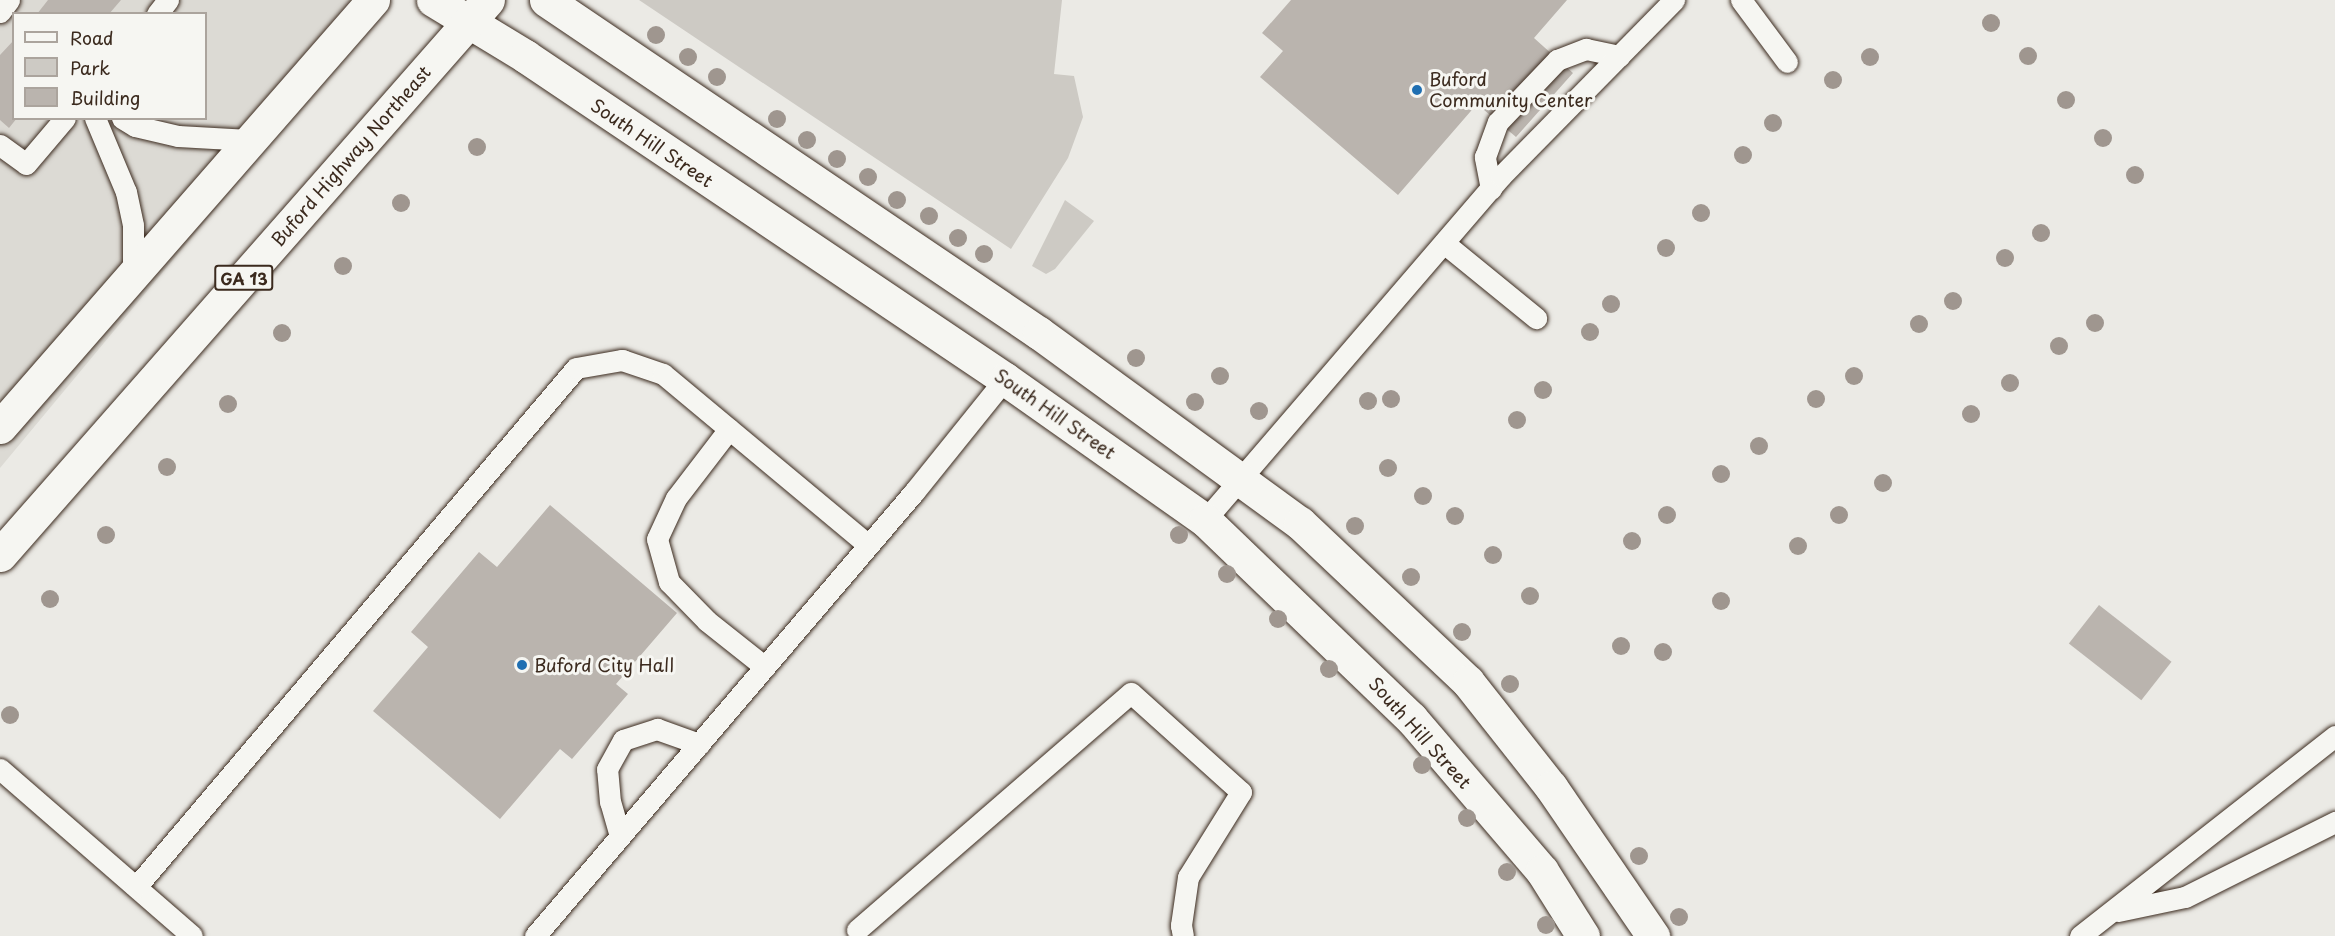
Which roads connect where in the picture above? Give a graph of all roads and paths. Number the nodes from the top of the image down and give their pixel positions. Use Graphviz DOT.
graph roads {
  1 [pos="9,0"];
  2 [pos="168,0"];
  3 [pos="373,0"];
  4 [pos="433,0"];
  5 [pos="546,0"];
  6 [pos="1674,0"];
  7 [pos="1741,0"];
  8 [pos="478,11"];
  9 [pos="0,12"];
  10 [pos="159,12"];
  11 [pos="1619,56"];
  12 [pos="1788,62"];
  13 [pos="63,120"];
  14 [pos="95,120"];
  15 [pos="125,120"];
  16 [pos="249,140"];
  17 [pos="0,145"];
  18 [pos="1491,189"];
  19 [pos="1444,243"];
  20 [pos="133,272"];
  21 [pos="1536,318"];
  22 [pos="1005,379"];
  23 [pos="0,427"];
  24 [pos="729,429"];
  25 [pos="1242,477"];
  26 [pos="1205,520"];
  27 [pos="868,545"];
  28 [pos="0,555"];
  29 [pos="765,667"];
  30 [pos="2335,736"];
  31 [pos="699,744"];
  32 [pos="0,769"];
  33 [pos="2335,822"];
  34 [pos="620,836"];
  35 [pos="136,887"];
  36 [pos="2111,912"];
  37 [pos="857,930"];
  38 [pos="192,936"];
  39 [pos="535,936"];
  40 [pos="1184,936"];
  41 [pos="1583,936"];
  42 [pos="1653,936"];
  43 [pos="2080,936"];
  1 -- 9 [label="lane"];
  2 -- 10 [label="lane"];
  3 -- 16 [label="street"];
  4 -- 8 [label="street, South Hill Street"];
  5 -- 25 [label="street"];
  6 -- 11 [label="lane"];
  7 -- 12 [label="lane"];
  8 -- 22 [label="street, South Hill Street"];
  8 -- 28 [label="street, Buford Highway Northeast / GA 13"];
  11 -- 18 [label="lane"];
  11 -- 18 [label="lane"];
  13 -- 17 [label="lane"];
  14 -- 20 [label="lane"];
  15 -- 16 [label="lane"];
  16 -- 20 [label="street"];
  18 -- 19 [label="lane"];
  19 -- 21 [label="lane"];
  19 -- 25 [label="lane"];
  20 -- 23 [label="street"];
  22 -- 26 [label="street, South Hill Street"];
  22 -- 27 [label="lane"];
  24 -- 27 [label="lane"];
  24 -- 29 [label="lane"];
  24 -- 35 [label="lane"];
  25 -- 26 [label="lane"];
  25 -- 42 [label="street"];
  26 -- 41 [label="street, South Hill Street"];
  27 -- 29 [label="lane"];
  29 -- 31 [label="lane"];
  30 -- 36 [label="lane"];
  31 -- 34 [label="lane"];
  31 -- 34 [label="lane"];
  32 -- 35 [label="lane"];
  33 -- 36 [label="lane"];
  34 -- 39 [label="lane"];
  35 -- 38 [label="lane"];
  36 -- 43 [label="lane"];
  37 -- 40 [label="lane"];
}
